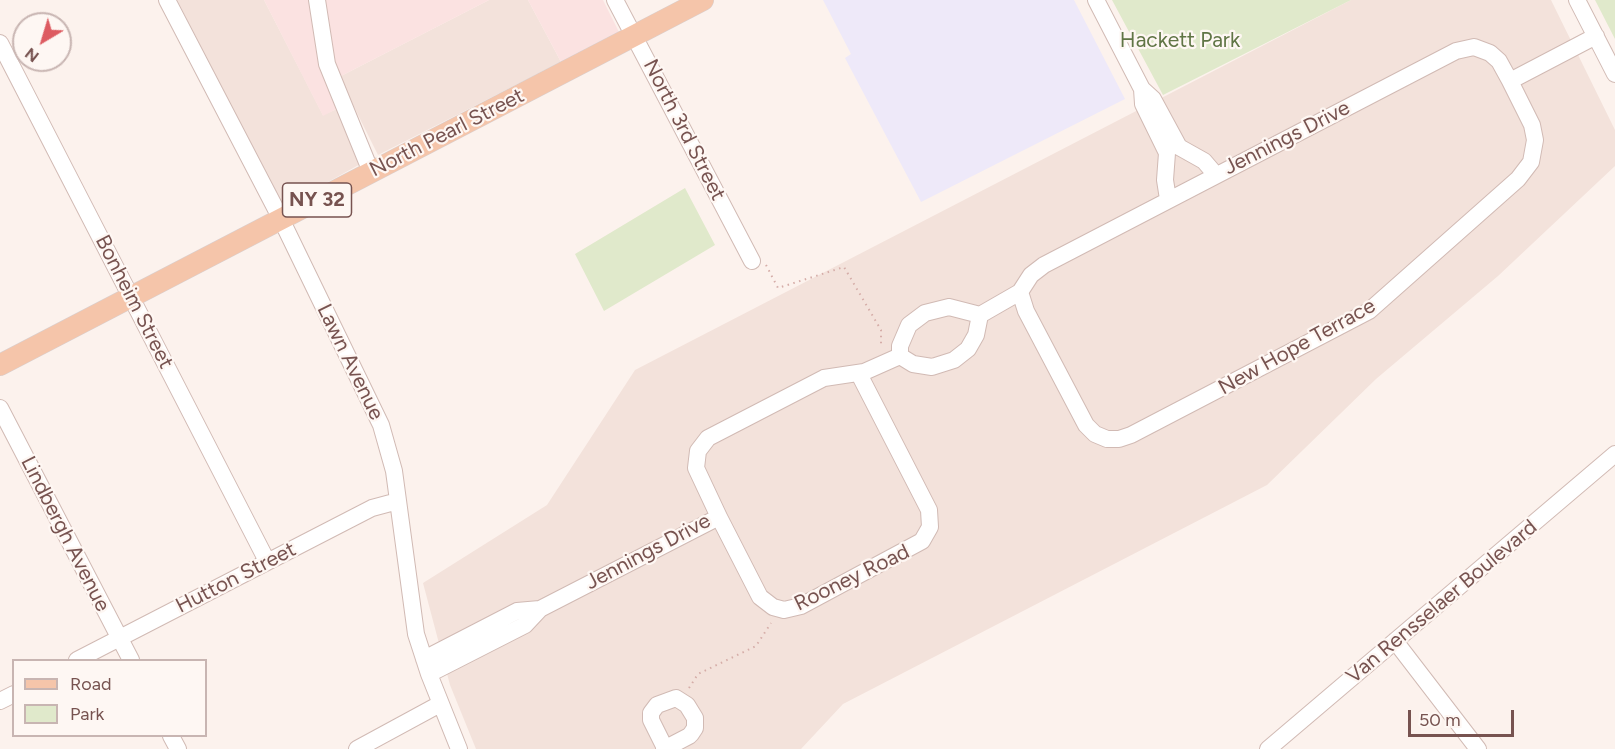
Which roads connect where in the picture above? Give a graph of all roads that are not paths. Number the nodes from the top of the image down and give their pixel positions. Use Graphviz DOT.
graph roads {
  1 [pos="166,0"];
  2 [pos="317,0"];
  3 [pos="615,0"];
  4 [pos="703,0"];
  5 [pos="1095,0"];
  6 [pos="1577,0"];
  7 [pos="634,35"];
  8 [pos="1596,36"];
  9 [pos="0,43"];
  10 [pos="1615,74"];
  11 [pos="1510,81"];
  12 [pos="1142,89"];
  13 [pos="371,172"];
  14 [pos="1216,175"];
  15 [pos="1168,199"];
  16 [pos="281,219"];
  17 [pos="758,262"];
  18 [pos="1020,292"];
  19 [pos="131,297"];
  20 [pos="980,315"];
  21 [pos="893,360"];
  22 [pos="0,365"];
  23 [pos="859,374"];
  24 [pos="0,408"];
  25 [pos="1615,454"];
  26 [pos="398,501"];
  27 [pos="719,517"];
  28 [pos="267,561"];
  29 [pos="119,639"];
  30 [pos="1395,641"];
  31 [pos="79,659"];
  32 [pos="130,659"];
  33 [pos="427,667"];
  34 [pos="441,704"];
  35 [pos="357,749"];
  36 [pos="459,749"];
  37 [pos="664,749"];
  38 [pos="1268,749"];
  39 [pos="1478,749"];
  1 -- 16 [label="street, Lawn Avenue"];
  2 -- 13 [label="street"];
  3 -- 7 [label="street, North 3rd Street"];
  4 -- 7 [label="main road, North Pearl Street / NY 32"];
  5 -- 12 [label="street"];
  6 -- 8 [label="street"];
  7 -- 13 [label="main road, North Pearl Street / NY 32"];
  7 -- 17 [label="street, North 3rd Street"];
  8 -- 10 [label="street"];
  8 -- 11 [label="street"];
  9 -- 19 [label="street, Bonheim Street"];
  11 -- 14 [label="street, Jennings Drive"];
  11 -- 18 [label="street, New Hope Terrace"];
  12 -- 14 [label="street"];
  12 -- 15 [label="street"];
  13 -- 16 [label="main road, North Pearl Street / NY 32"];
  14 -- 15 [label="street, Jennings Drive"];
  15 -- 18 [label="street, Jennings Drive"];
  16 -- 19 [label="main road, North Pearl Street / NY 32"];
  16 -- 26 [label="street, Lawn Avenue"];
  18 -- 20 [label="street, Jennings Drive"];
  19 -- 22 [label="main road, North Pearl Street / NY 32"];
  19 -- 28 [label="street, Bonheim Street"];
  20 -- 21 [label="street"];
  20 -- 21 [label="street"];
  21 -- 23 [label="street, Jennings Drive"];
  23 -- 27 [label="street, Jennings Drive"];
  23 -- 27 [label="street, Rooney Road"];
  24 -- 29 [label="street, Lindbergh Avenue"];
  25 -- 30 [label="street, Van Rensselaer Boulevard"];
  26 -- 28 [label="street, Hutton Street"];
  26 -- 33 [label="street, Lawn Avenue"];
  27 -- 33 [label="street, Jennings Drive"];
  28 -- 29 [label="street, Hutton Street"];
  29 -- 31 [label="street, Hutton Street"];
  29 -- 32 [label="street, Lindbergh Avenue"];
  30 -- 38 [label="street, Van Rensselaer Boulevard"];
  30 -- 39 [label="street"];
  33 -- 34 [label="street, Lawn Avenue"];
  34 -- 35 [label="street"];
  34 -- 36 [label="street, Lawn Avenue"];
  37 -- 37 [label="street"];
}
